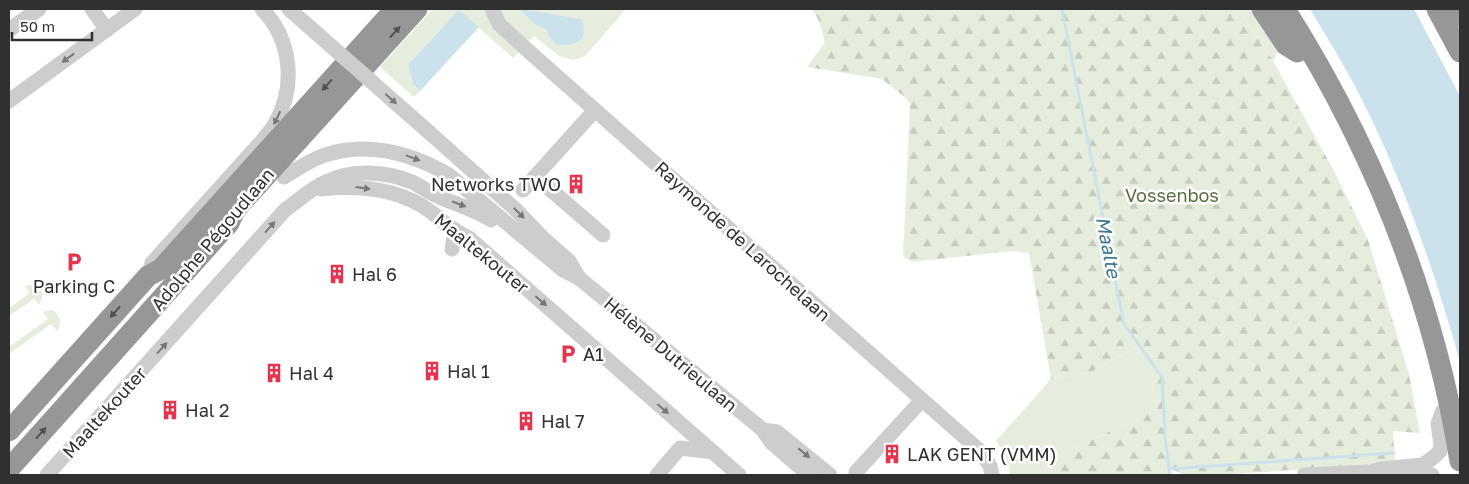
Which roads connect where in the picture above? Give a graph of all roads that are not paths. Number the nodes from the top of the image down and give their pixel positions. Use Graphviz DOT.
graph roads {
  1 [pos="39,9"];
  2 [pos="92,9"];
  3 [pos="136,9"];
  4 [pos="262,9"];
  5 [pos="289,9"];
  6 [pos="395,9"];
  7 [pos="417,9"];
  8 [pos="492,9"];
  9 [pos="1262,9"];
  10 [pos="1270,9"];
  11 [pos="1285,9"];
  12 [pos="1437,9"];
  13 [pos="1456,9"];
  14 [pos="1460,16"];
  15 [pos="9,30"];
  16 [pos="107,30"];
  17 [pos="1297,52"];
  18 [pos="1460,52"];
  19 [pos="9,101"];
  20 [pos="595,110"];
  21 [pos="284,177"];
  22 [pos="536,177"];
  23 [pos="314,189"];
  24 [pos="523,190"];
  25 [pos="229,223"];
  26 [pos="455,230"];
  27 [pos="519,233"];
  28 [pos="603,235"];
  29 [pos="452,249"];
  30 [pos="148,276"];
  31 [pos="579,278"];
  32 [pos="922,400"];
  33 [pos="1447,417"];
  34 [pos="763,430"];
  35 [pos="9,431"];
  36 [pos="713,452"];
  37 [pos="1460,461"];
  38 [pos="9,469"];
  39 [pos="856,472"];
  40 [pos="1372,472"];
  41 [pos="1403,474"];
  42 [pos="47,475"];
  43 [pos="657,475"];
  44 [pos="739,475"];
  45 [pos="808,475"];
  46 [pos="830,475"];
  47 [pos="992,475"];
  48 [pos="1304,475"];
  49 [pos="1432,475"];
  1 -- 15 [label="street"];
  2 -- 16 [label="street"];
  3 -- 16 [label="street"];
  4 -- 30 [label="street, one-way"];
  5 -- 31 [label="street, Hélène Dutrieulaan, one-way, bridge"];
  6 -- 30 [label="highway, Adolphe Pégoudlaan, one-way"];
  25 -- 7 [label="highway, Adolphe Pégoudlaan, one-way"];
  8 -- 20 [label="street, Raymonde de Larochelaan"];
  9 -- 17 [label="highway"];
  10 -- 17 [label="highway"];
  11 -- 33 [label="highway"];
  12 -- 18 [label="highway"];
  13 -- 14 [label="highway"];
  16 -- 19 [label="street, one-way"];
  17 -- 33 [label="highway"];
  20 -- 22 [label="street"];
  20 -- 32 [label="street, Raymonde de Larochelaan"];
  21 -- 25 [label="highway"];
  21 -- 27 [label="street, Adolphe Pégoudlaan, one-way"];
  22 -- 24 [label="street"];
  22 -- 28 [label="street"];
  23 -- 26 [label="street, Maaltekouter, one-way"];
  23 -- 27 [label="street, one-way"];
  42 -- 23 [label="street, Maaltekouter, one-way"];
  38 -- 25 [label="highway, Adolphe Pégoudlaan, one-way"];
  26 -- 29 [label="street"];
  26 -- 36 [label="street, Maaltekouter, one-way"];
  27 -- 31 [label="street, Hélène Dutrieulaan"];
  30 -- 35 [label="highway, Adolphe Pégoudlaan, one-way"];
  31 -- 34 [label="street, Hélène Dutrieulaan"];
  32 -- 39 [label="street"];
  32 -- 47 [label="street, Raymonde de Larochelaan"];
  33 -- 37 [label="highway"];
  33 -- 40 [label="street"];
  34 -- 45 [label="street"];
  34 -- 46 [label="street, one-way"];
  36 -- 43 [label="street"];
  36 -- 44 [label="street, Maaltekouter"];
  40 -- 41 [label="street"];
  40 -- 48 [label="street"];
  41 -- 49 [label="street"];
}
